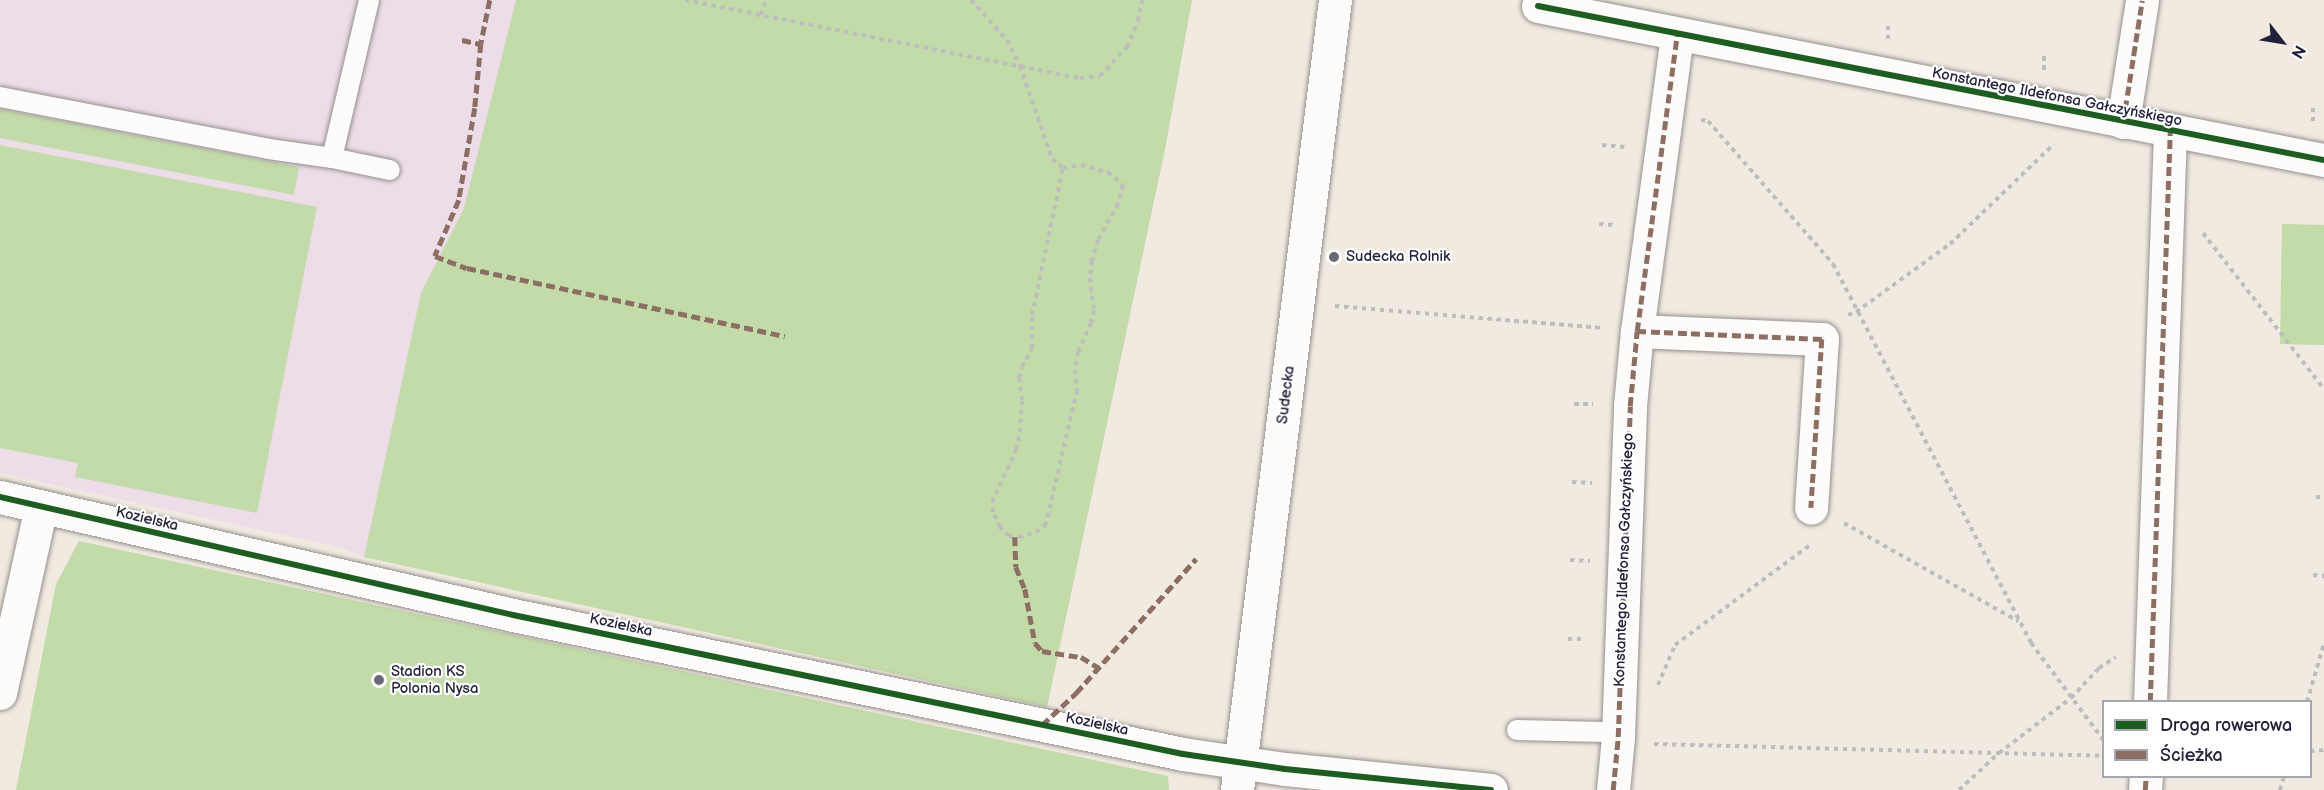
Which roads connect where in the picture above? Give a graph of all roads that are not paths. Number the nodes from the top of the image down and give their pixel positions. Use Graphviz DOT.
graph roads {
  1 [pos="369,0"];
  2 [pos="1335,0"];
  3 [pos="2142,0"];
  4 [pos="1538,6"];
  5 [pos="1677,34"];
  6 [pos="0,97"];
  7 [pos="2123,122"];
  8 [pos="2170,131"];
  9 [pos="332,158"];
  10 [pos="2324,160"];
  11 [pos="390,170"];
  12 [pos="1637,331"];
  13 [pos="0,497"];
  14 [pos="41,507"];
  15 [pos="1811,508"];
  16 [pos="0,693"];
  17 [pos="2150,700"];
  18 [pos="1517,730"];
  19 [pos="1618,737"];
  20 [pos="1239,776"];
  21 [pos="1439,787"];
  22 [pos="1491,790"];
  23 [pos="1613,790"];
  1 -- 9 [label="lane"];
  2 -- 20 [label="street, Sudecka"];
  3 -- 7 [label="street"];
  4 -- 5 [label="street, Konstantego Ildefonsa Gałczyńskiego"];
  5 -- 7 [label="street, Konstantego Ildefonsa Gałczyńskiego"];
  5 -- 12 [label="street, Konstantego Ildefonsa Gałczyńskiego"];
  6 -- 9 [label="lane"];
  7 -- 8 [label="street, Konstantego Ildefonsa Gałczyńskiego"];
  8 -- 10 [label="street, Konstantego Ildefonsa Gałczyńskiego"];
  8 -- 17 [label="street, Konstantego Ildefonsa Gałczyńskiego"];
  9 -- 11 [label="lane"];
  12 -- 15 [label="street"];
  12 -- 19 [label="street, Konstantego Ildefonsa Gałczyńskiego"];
  13 -- 14 [label="street, Kozielska"];
  14 -- 16 [label="street"];
  14 -- 20 [label="street, Kozielska"];
  18 -- 19 [label="lane"];
  19 -- 23 [label="street, Konstantego Ildefonsa Gałczyńskiego"];
  20 -- 21 [label="street"];
  21 -- 22 [label="street"];
}
